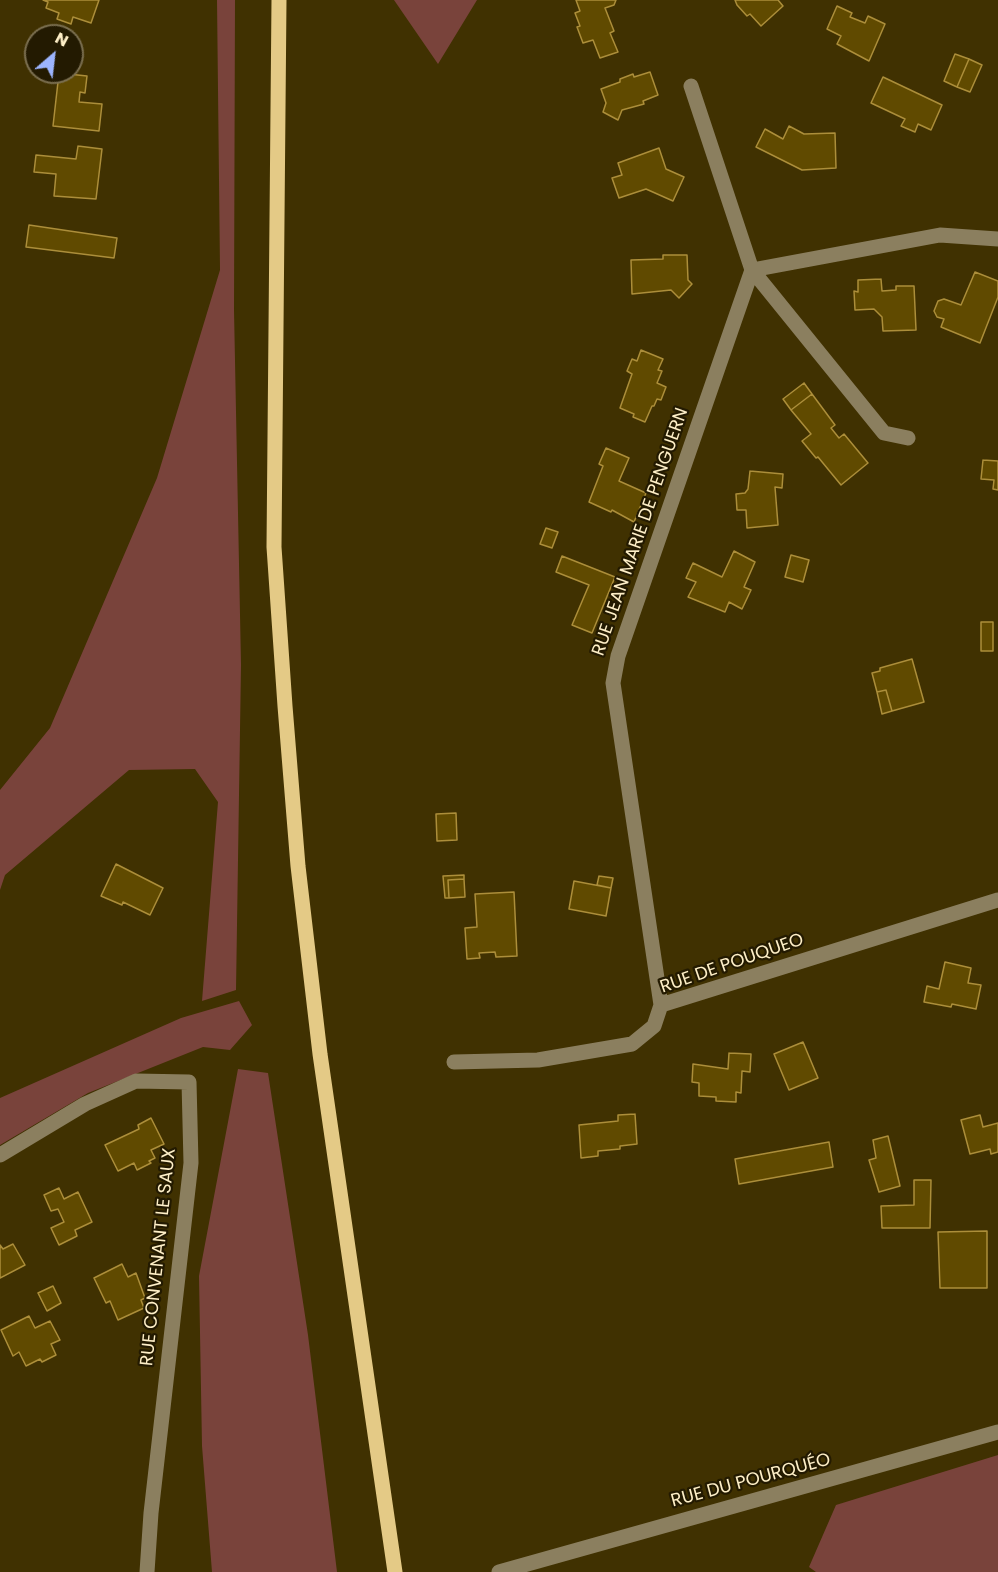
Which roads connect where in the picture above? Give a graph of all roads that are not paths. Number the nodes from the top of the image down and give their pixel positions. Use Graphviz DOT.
graph roads {
  1 [pos="279,0"];
  2 [pos="692,86"];
  3 [pos="998,239"];
  4 [pos="752,270"];
  5 [pos="908,438"];
  6 [pos="998,900"];
  7 [pos="661,1005"];
  8 [pos="454,1062"];
  9 [pos="0,1155"];
  10 [pos="998,1432"];
  11 [pos="507,1570"];
  12 [pos="147,1572"];
  13 [pos="395,1572"];
  1 -- 13 [label="main road"];
  2 -- 4 [label="street"];
  3 -- 4 [label="street"];
  4 -- 5 [label="street"];
  4 -- 7 [label="street, RUE JEAN MARIE DE PENGUERN"];
  6 -- 7 [label="street, RUE DE POUQUEO"];
  7 -- 8 [label="street, RUE DE POUQUEO"];
  9 -- 12 [label="street, RUE CONVENANT LE SAUX"];
  10 -- 11 [label="street, RUE DU POURQUÉO"];
}
